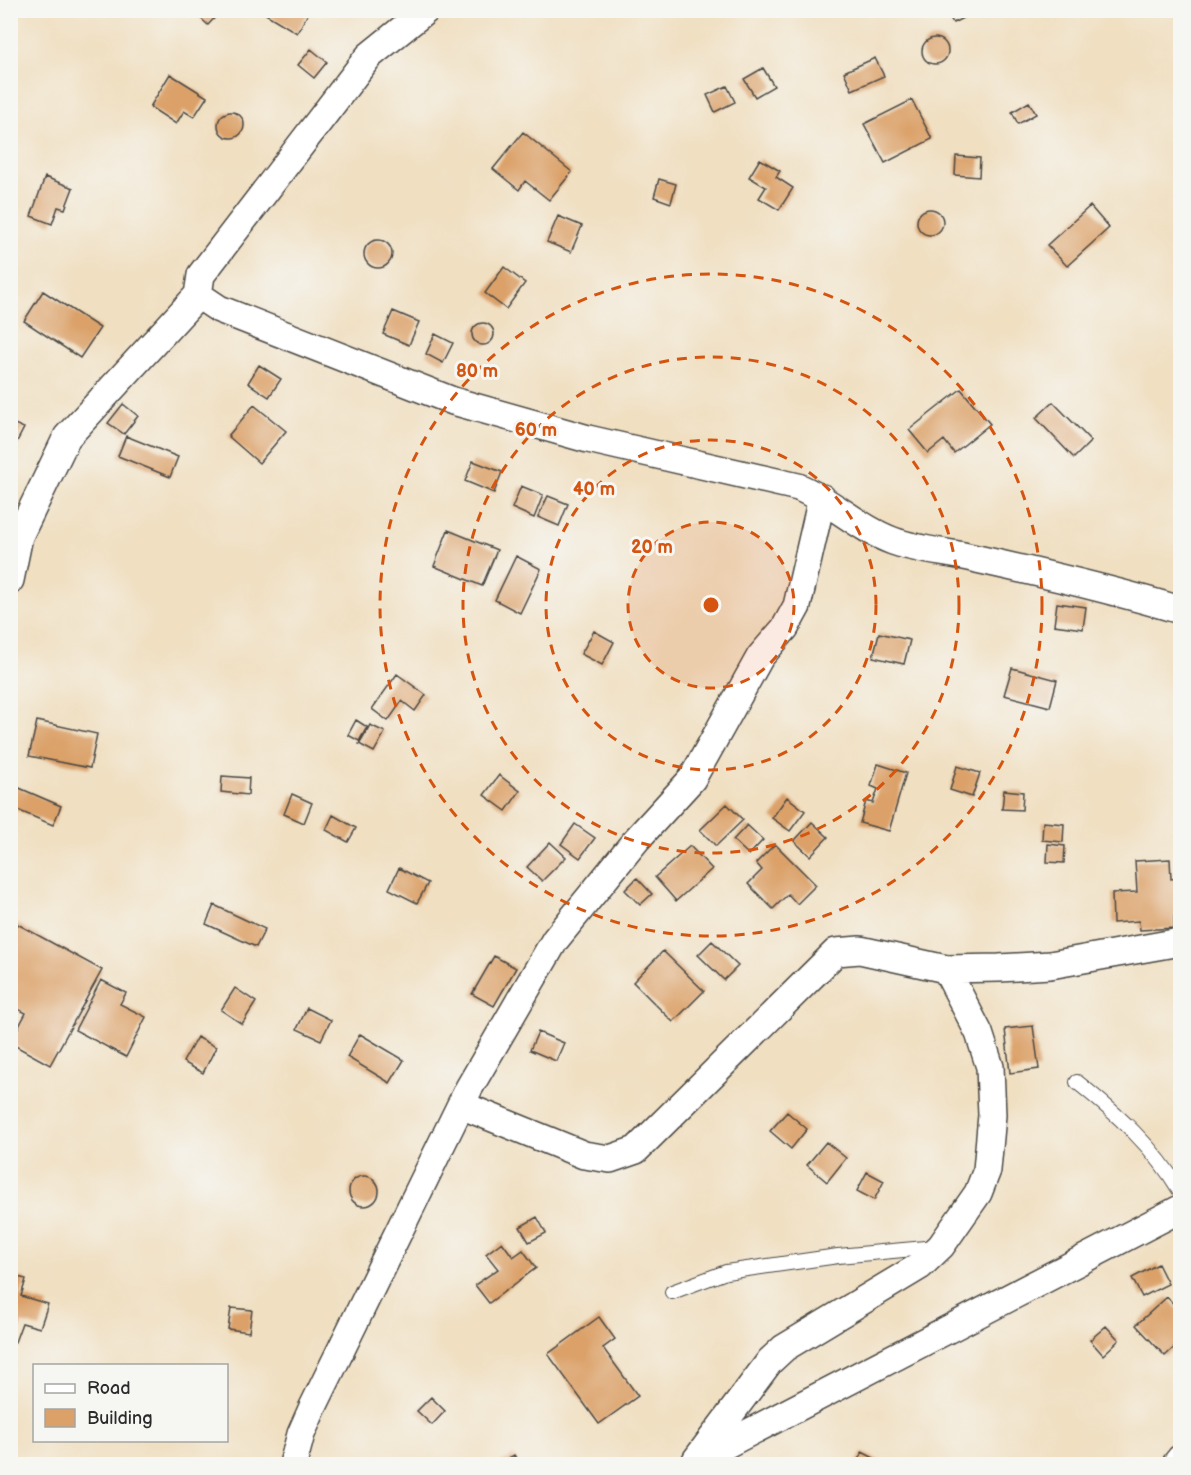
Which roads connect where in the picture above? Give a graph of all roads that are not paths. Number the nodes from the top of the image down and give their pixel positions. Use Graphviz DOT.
graph roads {
  1 [pos="426,10"];
  2 [pos="198,295"];
  3 [pos="822,498"];
  4 [pos="15,533"];
  5 [pos="10,580"];
  6 [pos="1180,610"];
  7 [pos="1180,942"];
  8 [pos="946,969"];
  9 [pos="1077,1082"];
  10 [pos="461,1105"];
  11 [pos="1180,1191"];
  12 [pos="1180,1209"];
  13 [pos="941,1246"];
  14 [pos="672,1292"];
  15 [pos="1180,1459"];
  16 [pos="692,1462"];
  17 [pos="293,1464"];
  18 [pos="1176,1464"];
  1 -- 2 [label="street"];
  2 -- 3 [label="street"];
  2 -- 4 [label="street"];
  3 -- 6 [label="street"];
  3 -- 10 [label="street"];
  4 -- 5 [label="street"];
  7 -- 8 [label="street"];
  8 -- 10 [label="street"];
  8 -- 13 [label="street"];
  9 -- 11 [label="lane"];
  10 -- 17 [label="street"];
  12 -- 16 [label="street"];
  13 -- 14 [label="lane"];
  13 -- 16 [label="street"];
  15 -- 18 [label="street"];
}
